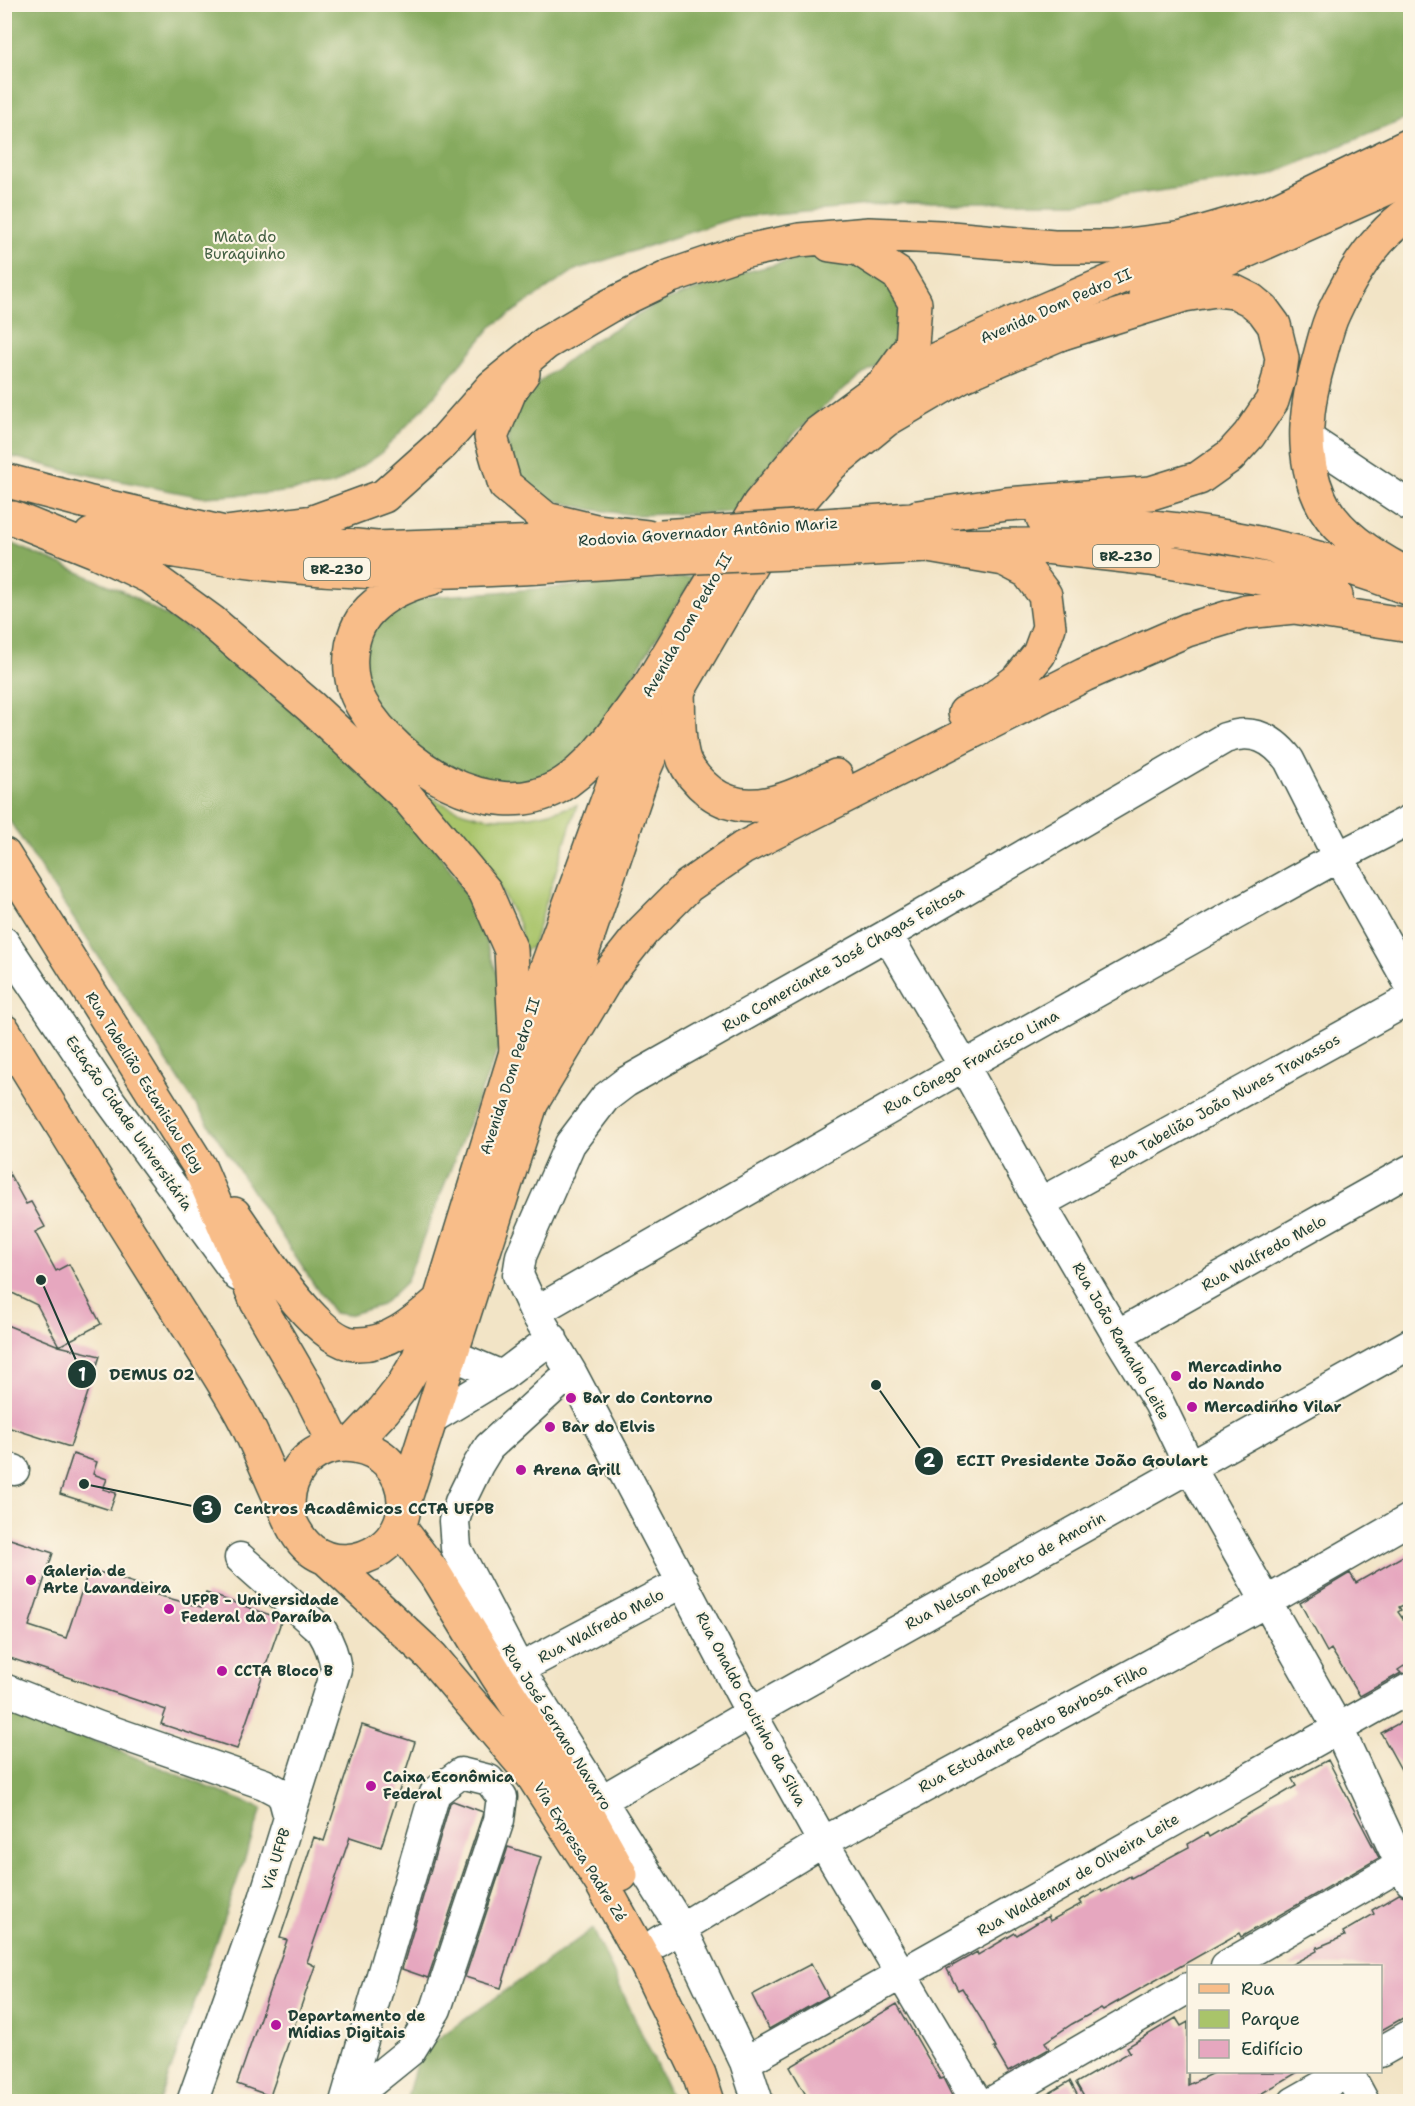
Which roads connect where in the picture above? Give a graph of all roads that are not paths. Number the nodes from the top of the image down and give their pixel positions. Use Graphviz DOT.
graph roads {
  1 [pos="1410,145"];
  2 [pos="1410,178"];
  3 [pos="1272,212"];
  4 [pos="1410,212"];
  5 [pos="799,240"];
  6 [pos="1059,334"];
  7 [pos="546,343"];
  8 [pos="884,384"];
  9 [pos="1306,437"];
  10 [pos="4,480"];
  11 [pos="1410,506"];
  12 [pos="9,516"];
  13 [pos="923,531"];
  14 [pos="225,533"];
  15 [pos="661,544"];
  16 [pos="462,571"];
  17 [pos="1410,575"];
  18 [pos="1410,589"];
  19 [pos="1410,619"];
  20 [pos="1410,625"];
  21 [pos="663,688"];
  22 [pos="1410,820"];
  23 [pos="4,855"];
  24 [pos="1338,857"];
  25 [pos="886,935"];
  26 [pos="4,942"];
  27 [pos="1410,985"];
  28 [pos="1410,999"];
  29 [pos="4,1031"];
  30 [pos="516,1052"];
  31 [pos="13,1056"];
  32 [pos="964,1065"];
  33 [pos="531,1104"];
  34 [pos="199,1166"];
  35 [pos="1410,1170"];
  36 [pos="1040,1203"];
  37 [pos="440,1300"];
  38 [pos="257,1302"];
  39 [pos="535,1312"];
  40 [pos="1117,1335"];
  41 [pos="552,1338"];
  42 [pos="1410,1344"];
  43 [pos="450,1354"];
  44 [pos="571,1372"];
  45 [pos="502,1376"];
  46 [pos="431,1419"];
  47 [pos="344,1445"];
  48 [pos="1190,1467"];
  49 [pos="402,1514"];
  50 [pos="289,1518"];
  51 [pos="1410,1519"];
  52 [pos="240,1558"];
  53 [pos="328,1560"];
  54 [pos="683,1582"];
  55 [pos="1266,1602"];
  56 [pos="519,1669"];
  57 [pos="1410,1688"];
  58 [pos="4,1689"];
  59 [pos="751,1713"];
  60 [pos="1338,1728"];
  61 [pos="602,1800"];
  62 [pos="289,1818"];
  63 [pos="823,1842"];
  64 [pos="1407,1869"];
  65 [pos="670,1936"];
  66 [pos="1228,1965"];
  67 [pos="901,1976"];
  68 [pos="1187,1989"];
  69 [pos="1410,2035"];
  70 [pos="1382,2051"];
  71 [pos="745,2062"];
  72 [pos="1346,2073"];
  73 [pos="1349,2073"];
  74 [pos="192,2102"];
  75 [pos="346,2102"];
  76 [pos="708,2102"];
  77 [pos="727,2102"];
  78 [pos="759,2102"];
  79 [pos="977,2102"];
  80 [pos="992,2102"];
  81 [pos="1294,2102"];
  82 [pos="1364,2102"];
  1 -- 3 [label="main road, Avenida Dom Pedro II"];
  2 -- 6 [label="main road, Avenida Dom Pedro II"];
  3 -- 5 [label="main road"];
  3 -- 8 [label="main road, Avenida Dom Pedro II"];
  4 -- 9 [label="main road"];
  5 -- 7 [label="main road"];
  5 -- 8 [label="main road"];
  6 -- 13 [label="main road"];
  6 -- 21 [label="main road, Avenida Dom Pedro II"];
  7 -- 14 [label="main road"];
  7 -- 15 [label="main road"];
  8 -- 21 [label="main road, Avenida Dom Pedro II"];
  9 -- 11 [label="street"];
  9 -- 17 [label="main road"];
  10 -- 14 [label="main road, Rodovia Governador Antônio Mariz / BR-230"];
  12 -- 16 [label="main road, Rodovia Governador Antônio Mariz / BR-230"];
  12 -- 30 [label="main road"];
  13 -- 15 [label="main road, Rodovia Governador Antônio Mariz / BR-230, bridge"];
  13 -- 18 [label="main road, Rodovia Governador Antônio Mariz / BR-230"];
  13 -- 19 [label="main road, Rodovia Governador Antônio Mariz / BR-230"];
  13 -- 21 [label="main road"];
  14 -- 15 [label="main road, Rodovia Governador Antônio Mariz / BR-230"];
  15 -- 16 [label="main road, Rodovia Governador Antônio Mariz / BR-230"];
  16 -- 21 [label="main road"];
  20 -- 33 [label="main road"];
  21 -- 30 [label="main road, Avenida Dom Pedro II"];
  21 -- 33 [label="main road, Avenida Dom Pedro II"];
  22 -- 24 [label="street, Rua Cônego Francisco Lima"];
  23 -- 34 [label="main road, Rua Tabelião Estanislau Eloy"];
  24 -- 25 [label="street, Rua Comerciante José Chagas Feitosa"];
  24 -- 27 [label="street"];
  24 -- 32 [label="street, Rua Cônego Francisco Lima"];
  25 -- 32 [label="street, Rua João Ramalho Leite"];
  25 -- 39 [label="street, Rua Comerciante José Chagas Feitosa"];
  26 -- 38 [label="street, Estação Cidade Universitária"];
  28 -- 36 [label="street, Rua Tabelião João Nunes Travassos"];
  29 -- 31 [label="main road"];
  30 -- 37 [label="main road, Avenida Dom Pedro II"];
  31 -- 50 [label="main road"];
  32 -- 36 [label="street, Rua João Ramalho Leite"];
  32 -- 39 [label="street, Rua Cônego Francisco Lima"];
  33 -- 43 [label="main road, Avenida Dom Pedro II"];
  34 -- 37 [label="main road"];
  34 -- 38 [label="main road, Rua Tabelião Estanislau Eloy"];
  35 -- 40 [label="street, Rua Walfredo Melo"];
  36 -- 40 [label="street, Rua João Ramalho Leite"];
  37 -- 47 [label="main road, Avenida Dom Pedro II"];
  38 -- 47 [label="main road, Rua Tabelião Estanislau Eloy"];
  39 -- 41 [label="street, Rua Onaldo Coutinho da Silva"];
  40 -- 48 [label="street, Rua João Ramalho Leite"];
  41 -- 44 [label="street, Rua Onaldo Coutinho da Silva"];
  41 -- 45 [label="street"];
  42 -- 48 [label="street, Rua Nelson Roberto de Amorin"];
  43 -- 45 [label="street"];
  43 -- 46 [label="main road, Avenida Dom Pedro II"];
  44 -- 54 [label="street, Rua Onaldo Coutinho da Silva"];
  44 -- 56 [label="street, Rua José Serrano Navarro"];
  45 -- 46 [label="street"];
  46 -- 49 [label="main road, Avenida Dom Pedro II"];
  47 -- 49 [label="main road"];
  47 -- 50 [label="main road"];
  48 -- 55 [label="street, Rua João Ramalho Leite"];
  48 -- 59 [label="street, Rua Nelson Roberto de Amorin"];
  49 -- 53 [label="main road"];
  49 -- 65 [label="main road, Via Expressa Padre Zé"];
  50 -- 53 [label="main road"];
  51 -- 55 [label="street, Rua Estudante Pedro Barbosa Filho"];
  52 -- 62 [label="street"];
  53 -- 76 [label="main road, Via Expressa Padre Zé"];
  54 -- 56 [label="street, Rua Walfredo Melo"];
  54 -- 59 [label="street, Rua Onaldo Coutinho da Silva"];
  55 -- 60 [label="street, Rua João Ramalho Leite"];
  55 -- 63 [label="street, Rua Estudante Pedro Barbosa Filho"];
  56 -- 61 [label="street, Rua José Serrano Navarro"];
  57 -- 60 [label="street, Rua Waldemar de Oliveira Leite"];
  58 -- 62 [label="street, Via UFPB"];
  59 -- 61 [label="street, Rua Nelson Roberto de Amorin"];
  59 -- 63 [label="street, Rua Onaldo Coutinho da Silva"];
  60 -- 64 [label="street, Rua João Ramalho Leite"];
  60 -- 67 [label="street, Rua Waldemar de Oliveira Leite"];
  61 -- 65 [label="street, Rua José Serrano Navarro"];
  62 -- 74 [label="street, Via UFPB"];
  63 -- 65 [label="street, Rua Estudante Pedro Barbosa Filho"];
  63 -- 67 [label="street, Rua Onaldo Coutinho da Silva"];
  64 -- 66 [label="street"];
  65 -- 71 [label="street, Rua José Serrano Navarro"];
  65 -- 77 [label="main road, Via Expressa Padre Zé"];
  67 -- 71 [label="street, Rua Waldemar de Oliveira Leite"];
  67 -- 79 [label="street, Rua Onaldo Coutinho da Silva"];
  68 -- 80 [label="street"];
  69 -- 70 [label="street"];
  71 -- 78 [label="street, Rua José Serrano Navarro"];
  72 -- 81 [label="street"];
  73 -- 82 [label="street"];
  75 -- 75 [label="street"];
}
